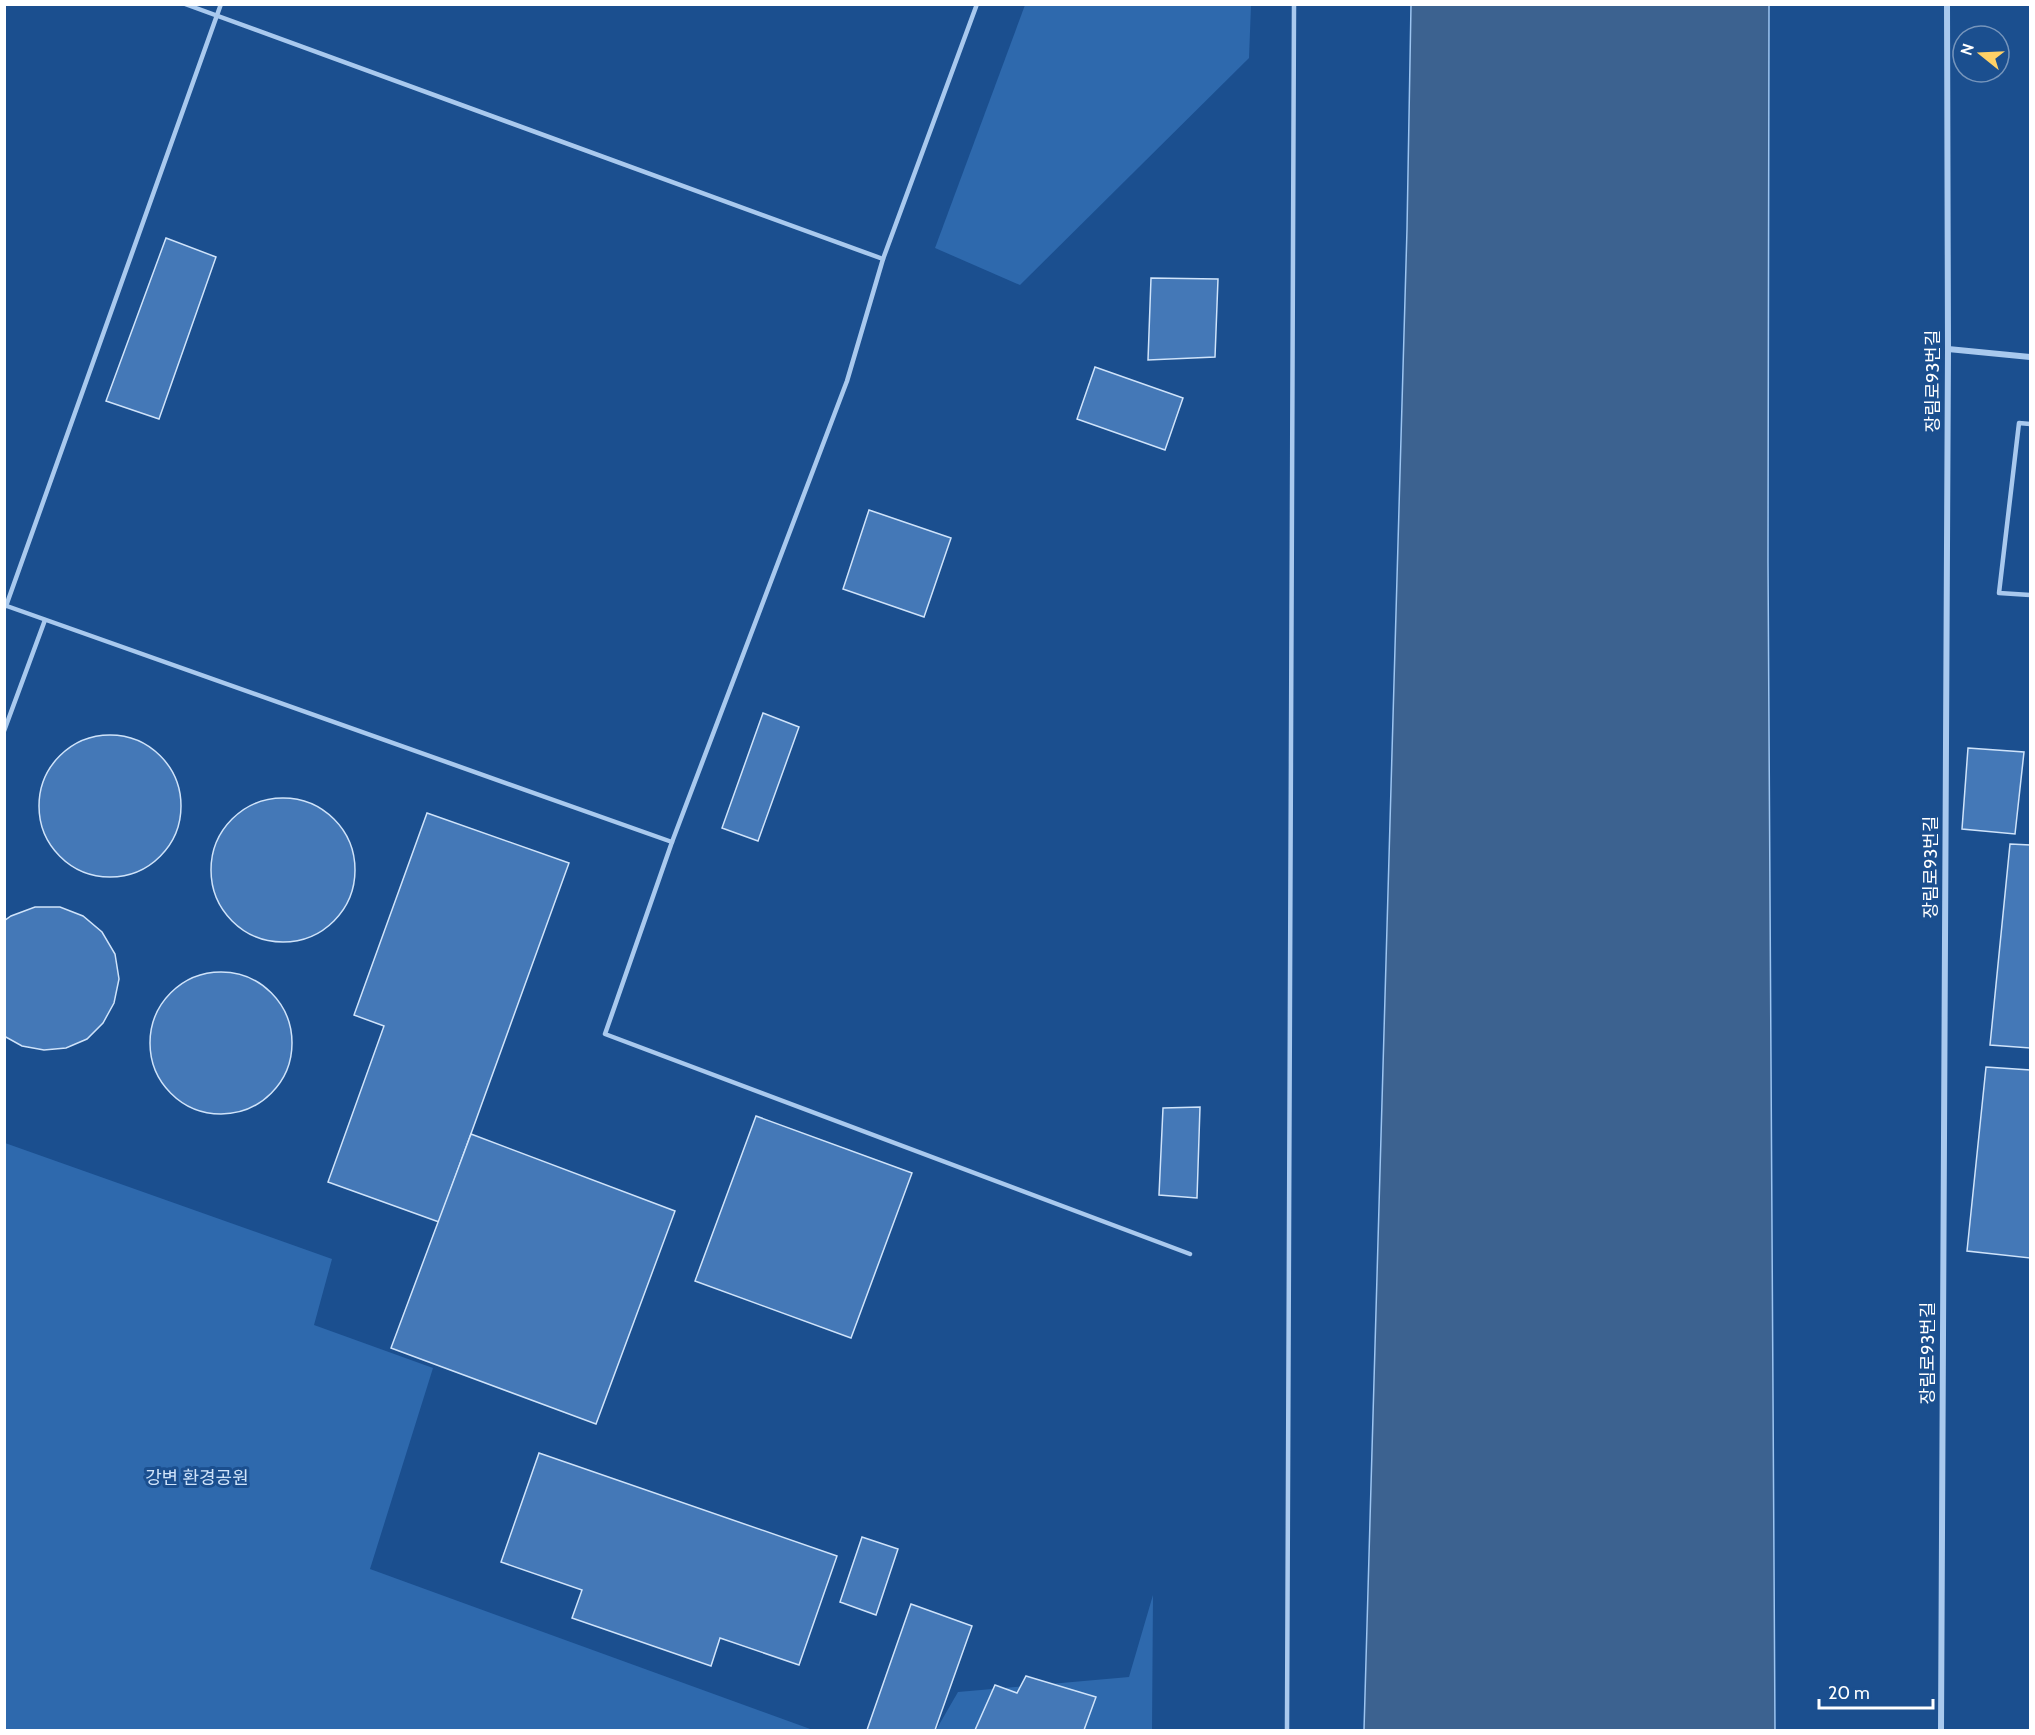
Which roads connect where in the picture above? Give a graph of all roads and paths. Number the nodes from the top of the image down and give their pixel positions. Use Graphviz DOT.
graph roads {
  1 [pos="185,4"];
  2 [pos="221,4"];
  3 [pos="977,4"];
  4 [pos="1294,4"];
  5 [pos="1947,4"];
  6 [pos="217,16"];
  7 [pos="883,259"];
  8 [pos="1948,349"];
  9 [pos="2031,357"];
  10 [pos="2031,424"];
  11 [pos="2031,596"];
  12 [pos="5,606"];
  13 [pos="45,620"];
  14 [pos="4,731"];
  15 [pos="672,842"];
  16 [pos="1190,1254"];
  17 [pos="1287,1731"];
  18 [pos="1941,1731"];
  1 -- 6 [label="lane"];
  2 -- 6 [label="lane"];
  3 -- 7 [label="lane"];
  4 -- 17 [label="lane"];
  5 -- 8 [label="street, 장림로93번길"];
  6 -- 7 [label="lane"];
  6 -- 12 [label="lane"];
  7 -- 15 [label="lane"];
  8 -- 9 [label="street"];
  8 -- 18 [label="street, 장림로93번길"];
  10 -- 11 [label="lane"];
  12 -- 13 [label="lane"];
  13 -- 14 [label="lane"];
  13 -- 15 [label="lane"];
  15 -- 16 [label="lane"];
}
